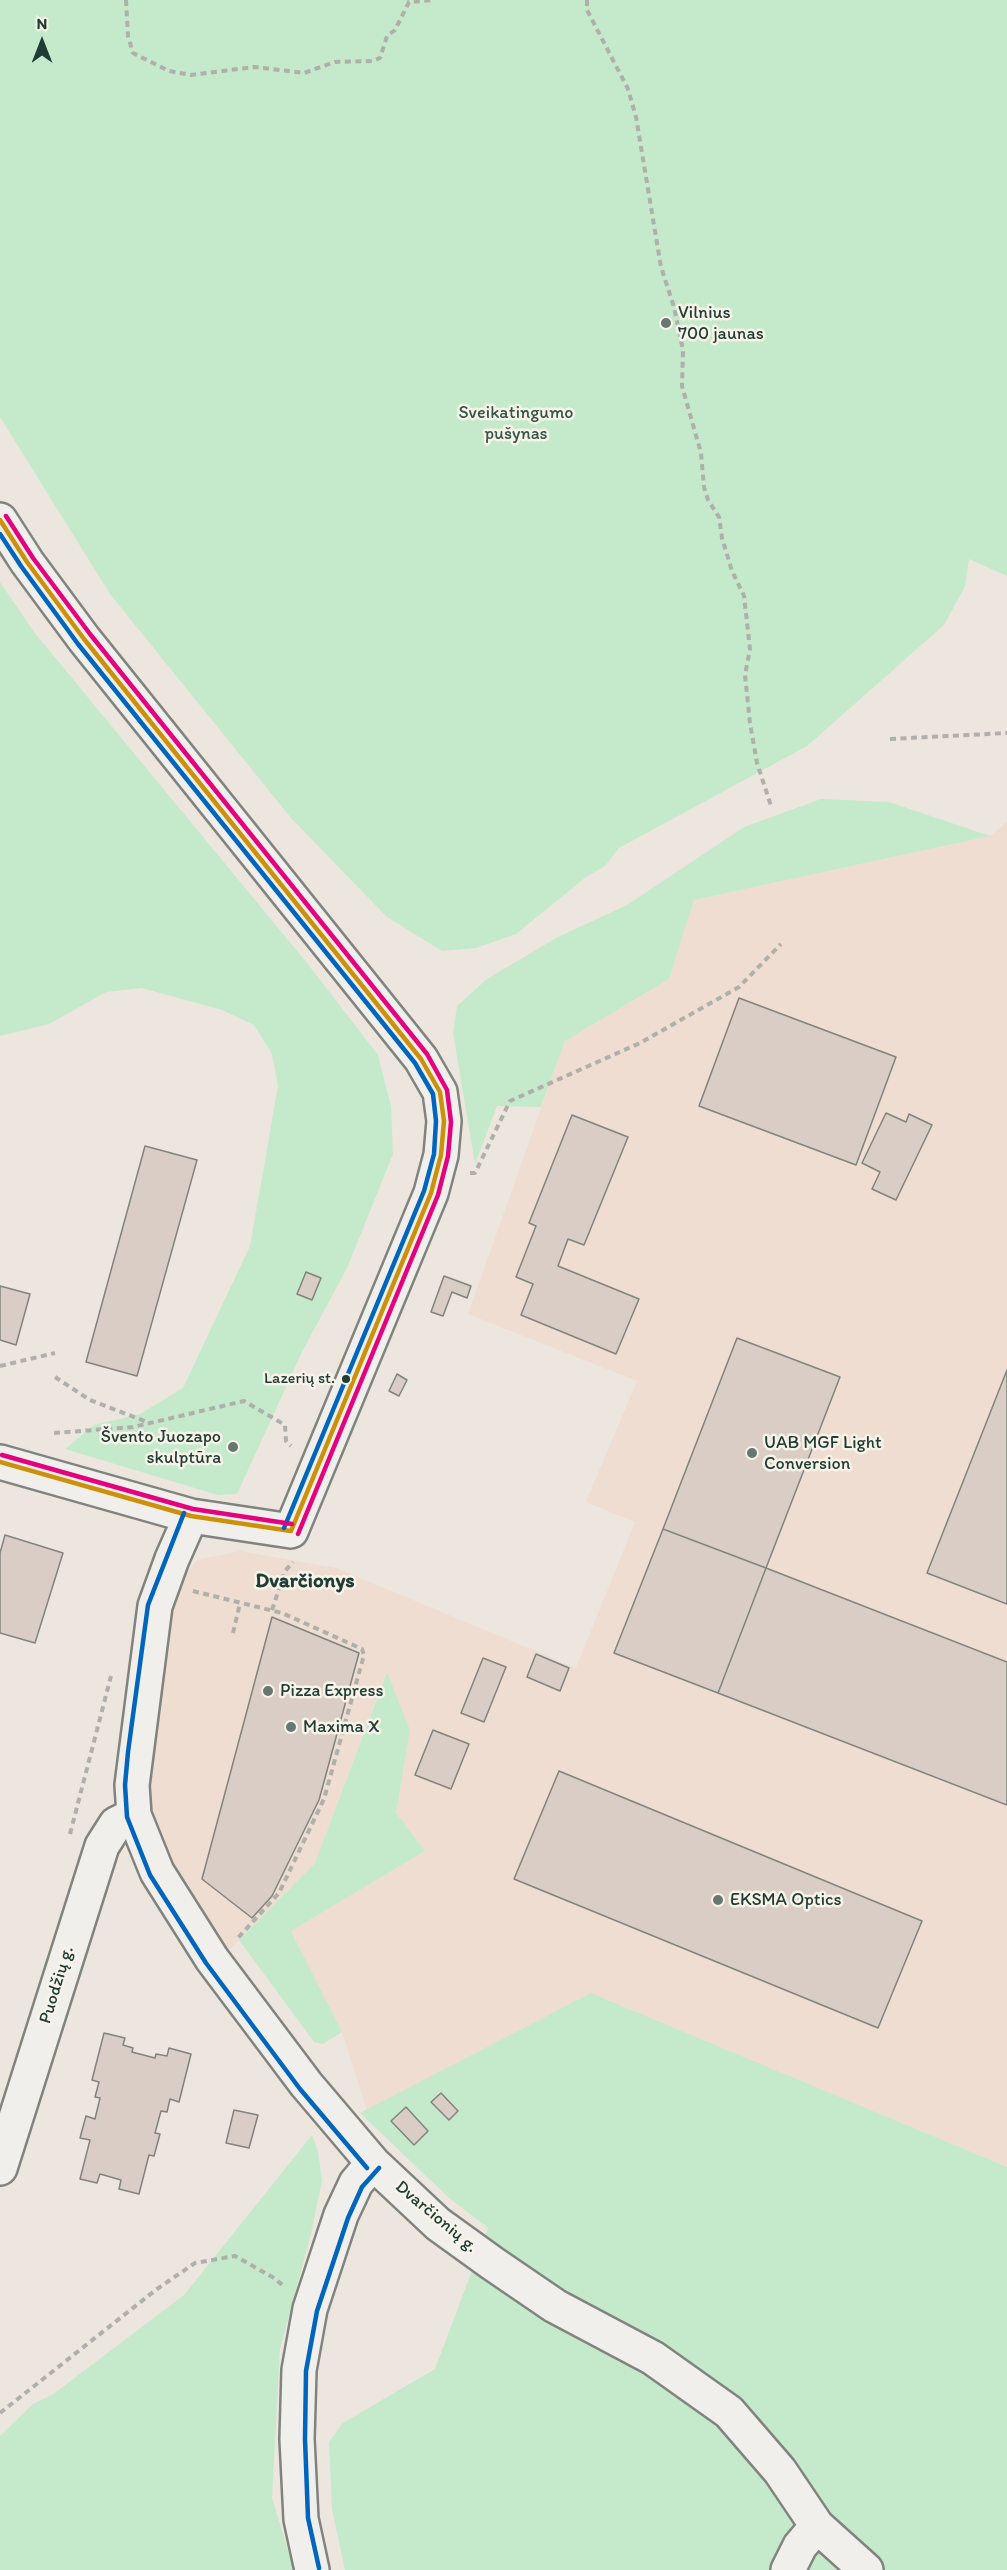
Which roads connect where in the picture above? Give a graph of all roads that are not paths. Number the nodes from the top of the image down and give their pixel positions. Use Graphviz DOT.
graph roads {
  1 [pos="0,520"];
  2 [pos="0,1462"];
  3 [pos="191,1516"];
  4 [pos="134,1815"];
  5 [pos="373,2163"];
  6 [pos="0,2168"];
  7 [pos="818,2526"];
  8 [pos="312,2570"];
  9 [pos="788,2570"];
  10 [pos="866,2570"];
  1 -- 3 [label="street"];
  2 -- 3 [label="street"];
  3 -- 4 [label="street, Dvarčionių g."];
  4 -- 5 [label="street, Dvarčionių g."];
  4 -- 6 [label="street, Puodžių g."];
  5 -- 7 [label="street, Dvarčionių g."];
  5 -- 8 [label="street"];
  7 -- 9 [label="street"];
  7 -- 10 [label="street, Dvarčionių g."];
}
